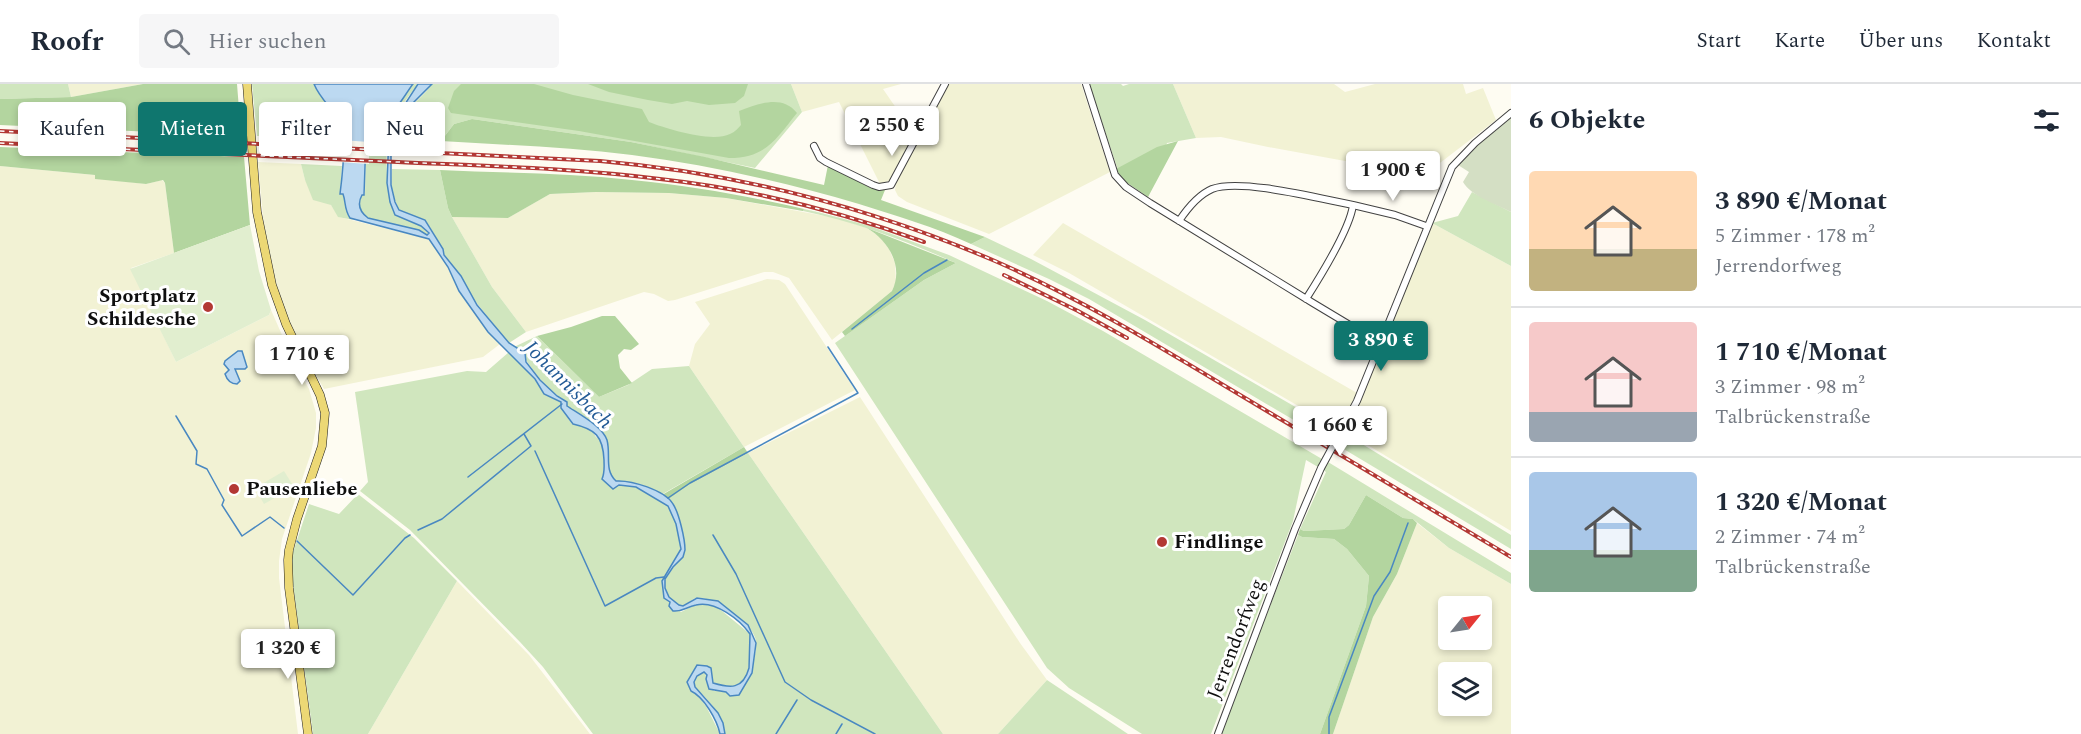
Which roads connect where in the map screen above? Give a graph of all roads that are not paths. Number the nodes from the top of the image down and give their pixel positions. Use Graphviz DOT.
graph roads {
  1 [pos="247,84"];
  2 [pos="945,84"];
  3 [pos="1086,84"];
  4 [pos="1511,113"];
  5 [pos="814,146"];
  6 [pos="1353,205"];
  7 [pos="1179,221"];
  8 [pos="1426,226"];
  9 [pos="1306,299"];
  10 [pos="1381,340"];
  11 [pos="308,734"];
  12 [pos="1218,734"];
  1 -- 11 [label="main road"];
  2 -- 5 [label="street"];
  3 -- 7 [label="street"];
  4 -- 8 [label="street, Jerrendorfweg"];
  6 -- 7 [label="street"];
  6 -- 8 [label="street"];
  6 -- 9 [label="street"];
  7 -- 9 [label="street"];
  8 -- 10 [label="street, Jerrendorfweg"];
  9 -- 10 [label="street"];
  10 -- 12 [label="street, Jerrendorfweg, bridge"];
}
